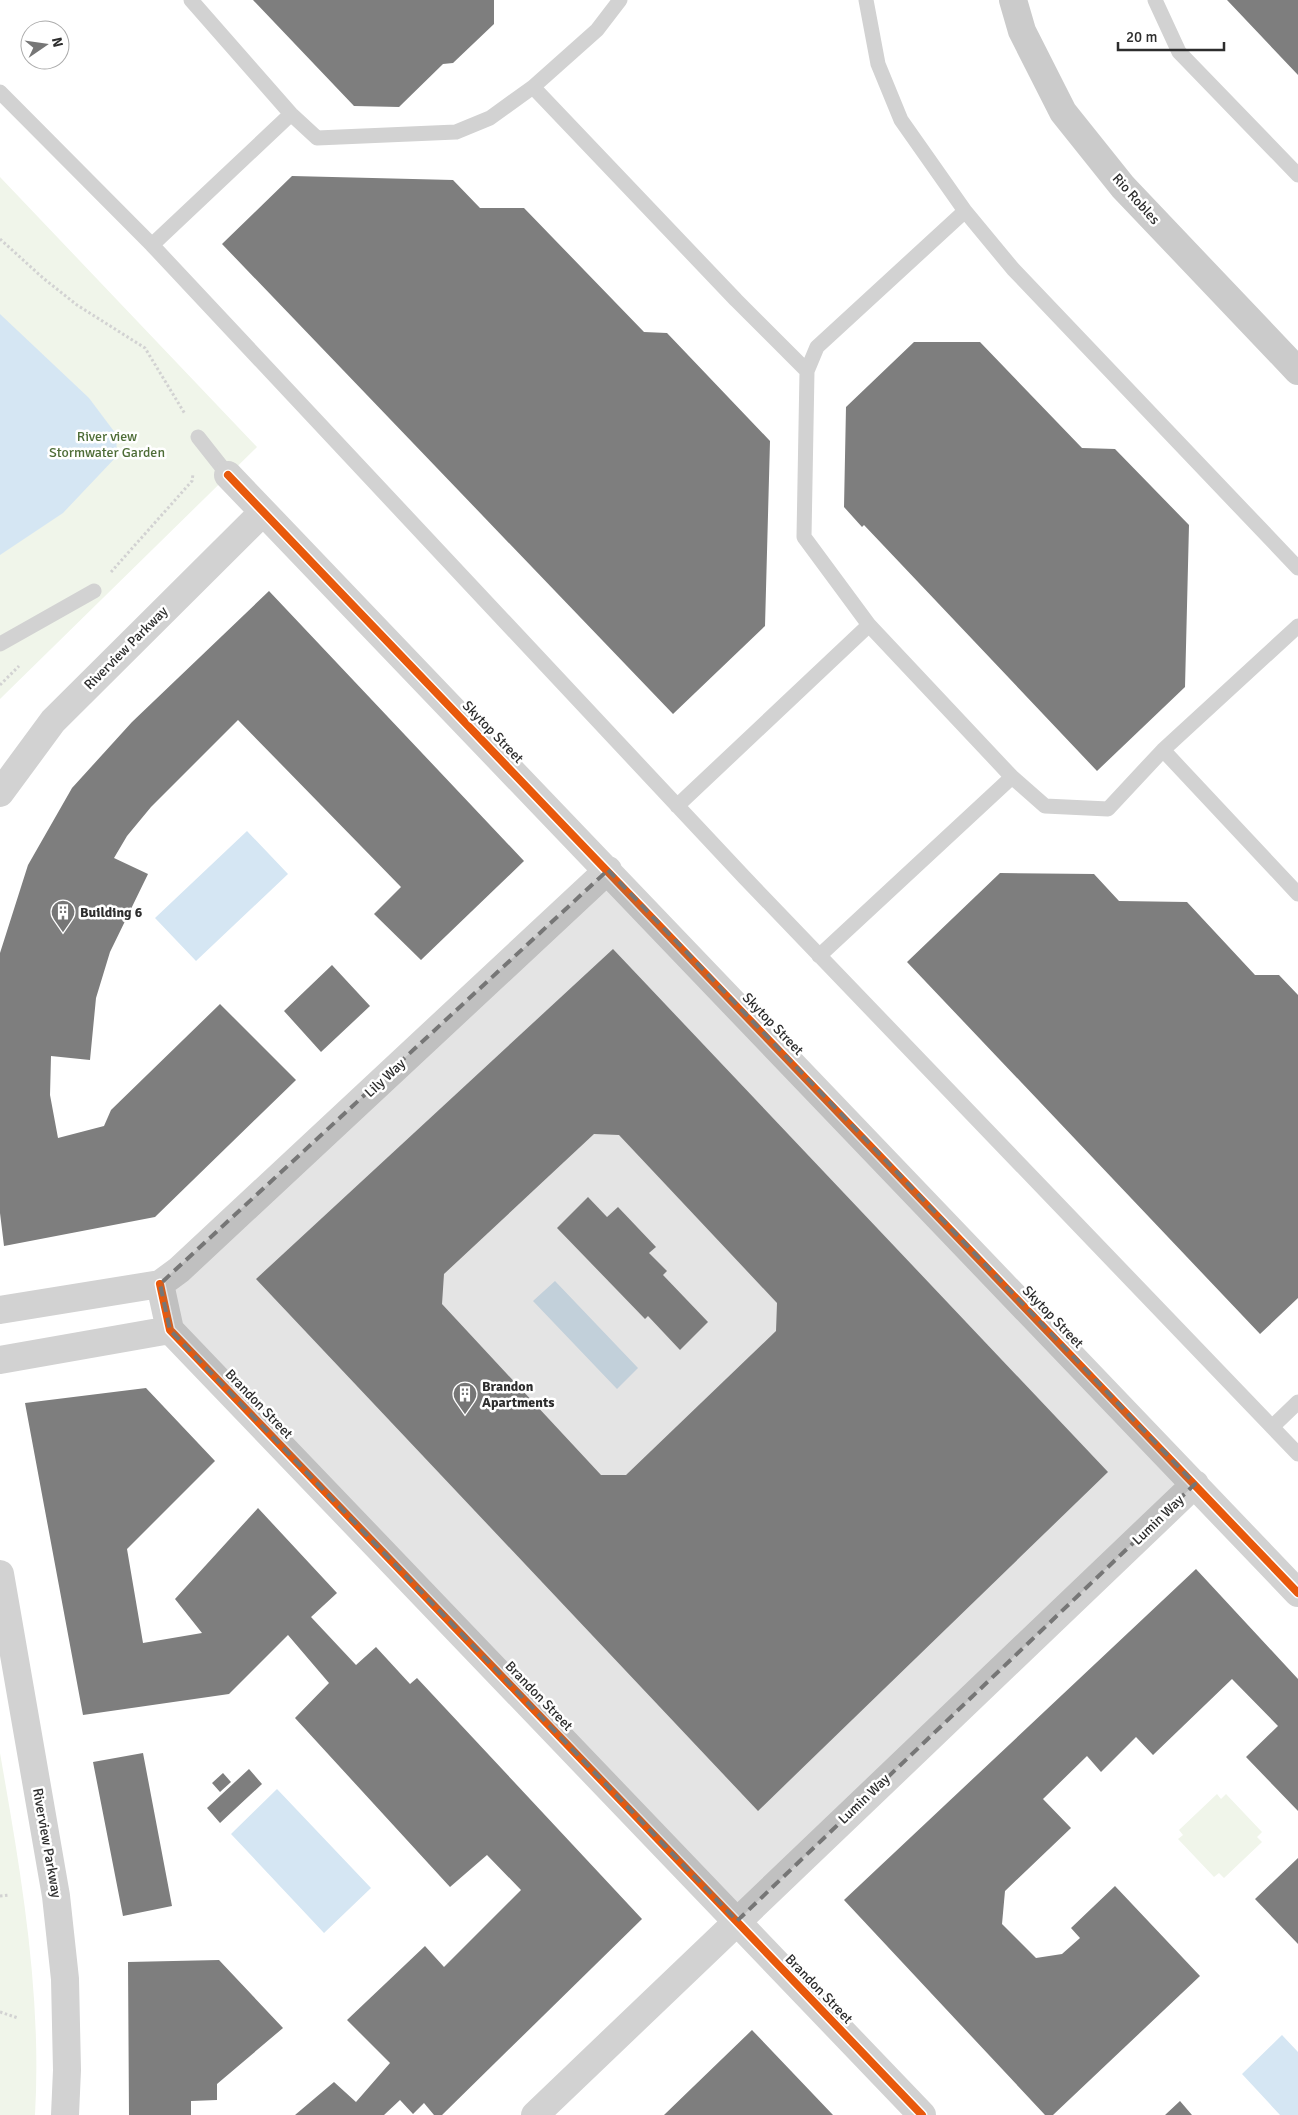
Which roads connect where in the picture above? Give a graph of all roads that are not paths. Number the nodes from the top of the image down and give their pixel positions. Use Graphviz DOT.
graph roads {
  1 [pos="190,0"];
  2 [pos="620,0"];
  3 [pos="866,0"];
  4 [pos="1013,0"];
  5 [pos="1155,0"];
  6 [pos="533,87"];
  7 [pos="0,92"];
  8 [pos="291,114"];
  9 [pos="1298,175"];
  10 [pos="965,211"];
  11 [pos="152,245"];
  12 [pos="807,371"];
  13 [pos="1298,371"];
  14 [pos="198,437"];
  15 [pos="228,475"];
  16 [pos="263,512"];
  17 [pos="1298,568"];
  18 [pos="94,591"];
  19 [pos="869,625"];
  20 [pos="1298,626"];
  21 [pos="0,644"];
  22 [pos="1163,750"];
  23 [pos="1012,777"];
  24 [pos="0,793"];
  25 [pos="677,806"];
  26 [pos="608,870"];
  27 [pos="1298,894"];
  28 [pos="819,956"];
  29 [pos="160,1284"];
  30 [pos="0,1310"];
  31 [pos="170,1330"];
  32 [pos="0,1360"];
  33 [pos="1298,1402"];
  34 [pos="1272,1427"];
  35 [pos="1298,1454"];
  36 [pos="1195,1484"];
  37 [pos="0,1574"];
  38 [pos="1298,1593"];
  39 [pos="737,1921"];
  40 [pos="65,2115"];
  41 [pos="535,2115"];
  42 [pos="922,2115"];
  1 -- 8 [label="lane"];
  2 -- 6 [label="lane"];
  3 -- 10 [label="lane"];
  4 -- 13 [label="street, Rio Robles"];
  5 -- 9 [label="lane"];
  6 -- 8 [label="lane"];
  6 -- 12 [label="lane"];
  7 -- 11 [label="lane"];
  8 -- 11 [label="lane"];
  10 -- 12 [label="lane"];
  10 -- 17 [label="lane"];
  11 -- 25 [label="lane"];
  12 -- 19 [label="lane"];
  14 -- 15 [label="lane"];
  15 -- 16 [label="street, Skytop Street"];
  16 -- 24 [label="street, Riverview Parkway"];
  16 -- 26 [label="street, Skytop Street"];
  18 -- 21 [label="lane"];
  19 -- 23 [label="lane"];
  19 -- 25 [label="lane"];
  20 -- 22 [label="lane"];
  22 -- 23 [label="lane"];
  22 -- 27 [label="lane"];
  23 -- 28 [label="lane"];
  25 -- 28 [label="lane"];
  26 -- 29 [label="street, Lily Way"];
  26 -- 36 [label="street, Skytop Street"];
  28 -- 34 [label="lane"];
  29 -- 30 [label="street"];
  29 -- 31 [label="street"];
  31 -- 32 [label="street"];
  31 -- 39 [label="street, Brandon Street"];
  33 -- 34 [label="lane"];
  34 -- 35 [label="lane"];
  36 -- 38 [label="street, Skytop Street"];
  36 -- 39 [label="street, Lumin Way"];
  37 -- 40 [label="street, Riverview Parkway"];
  39 -- 41 [label="street, Lumin Way"];
  39 -- 42 [label="street, Brandon Street"];
}
